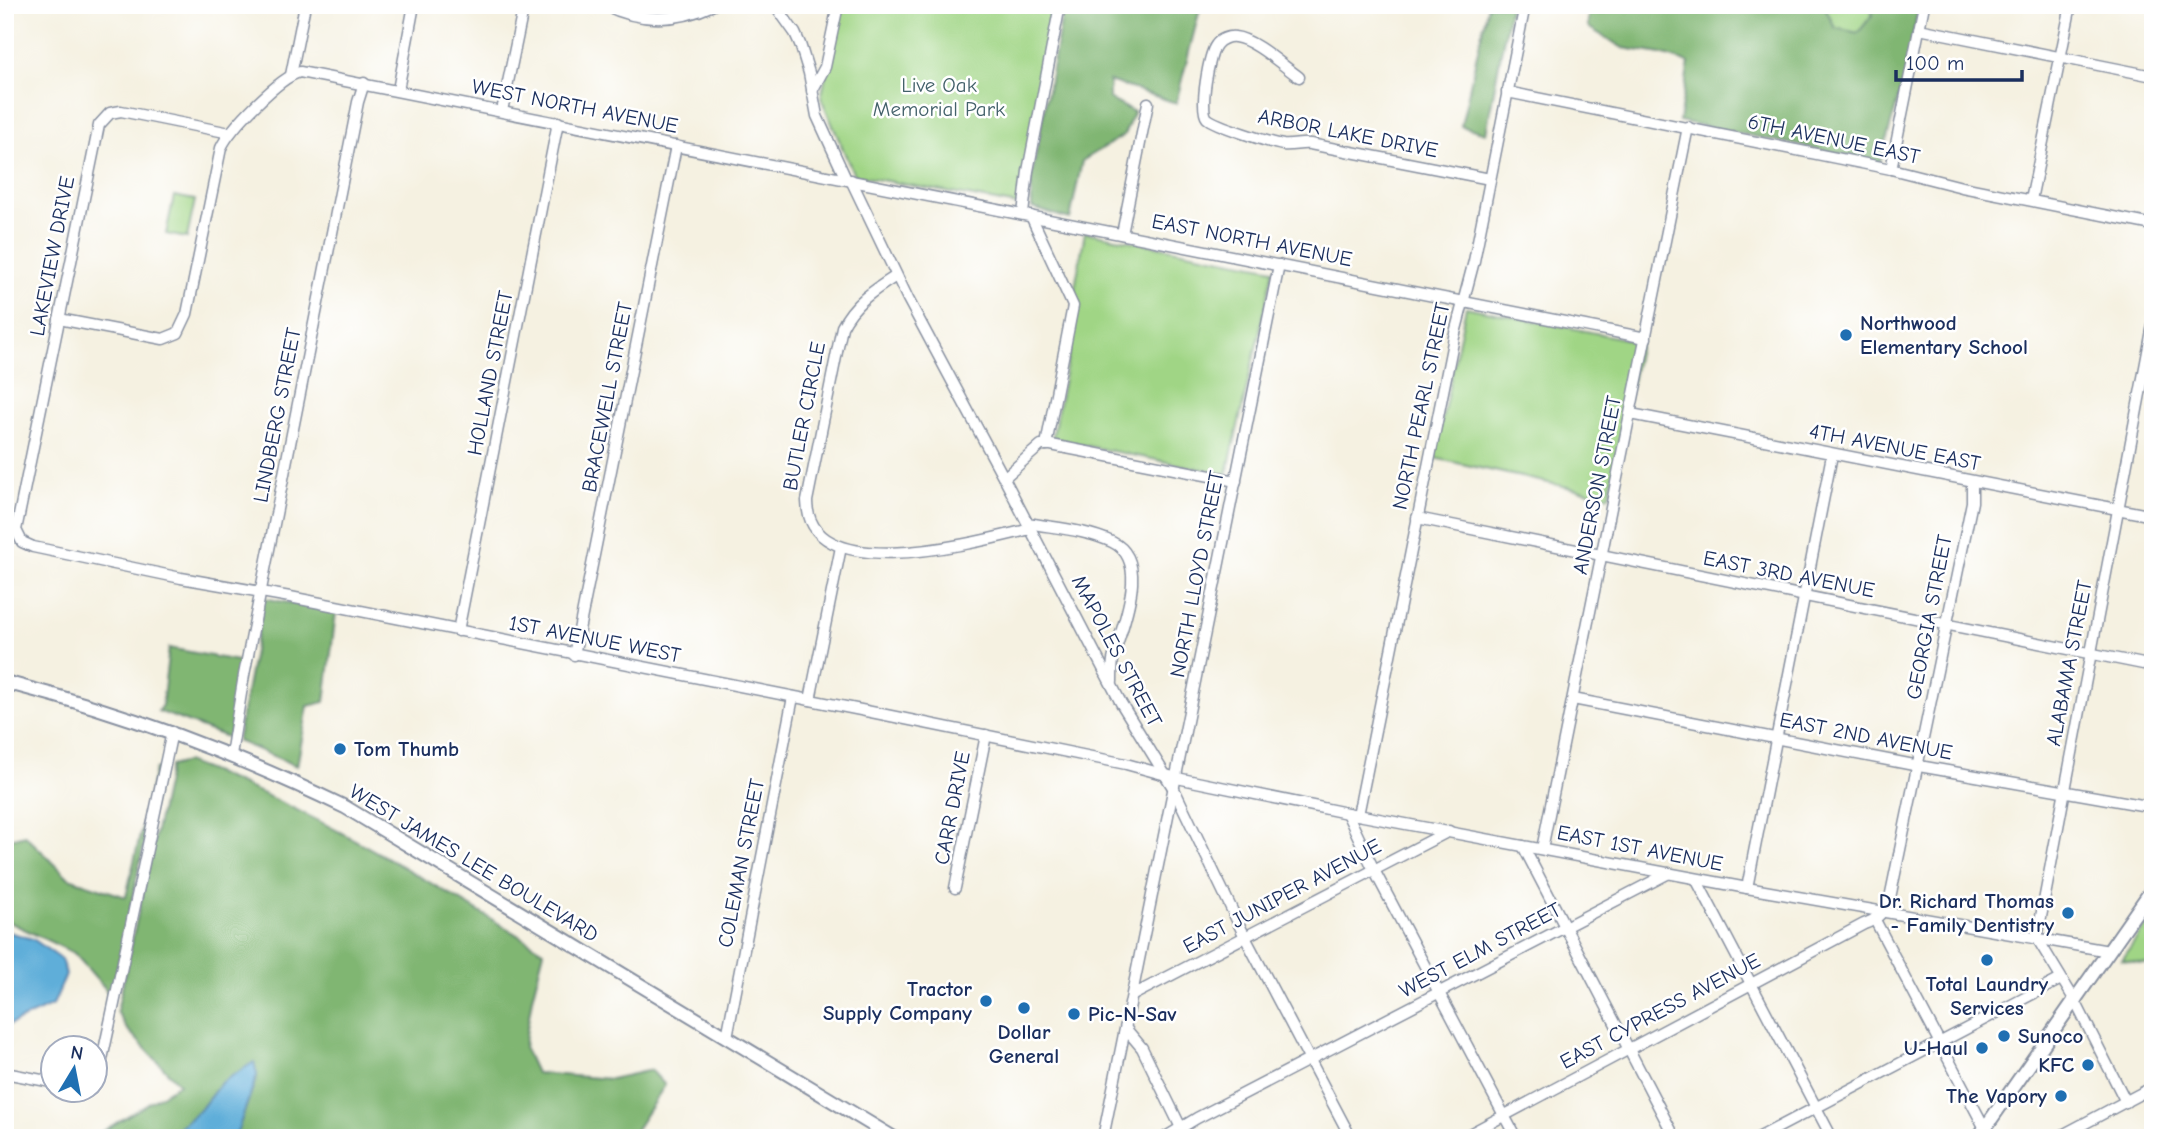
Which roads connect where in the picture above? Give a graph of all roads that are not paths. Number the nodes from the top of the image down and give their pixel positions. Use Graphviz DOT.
graph roads {
  1 [pos="305,5"];
  2 [pos="414,5"];
  3 [pos="524,5"];
  4 [pos="605,5"];
  5 [pos="713,5"];
  6 [pos="775,5"];
  7 [pos="838,5"];
  8 [pos="1060,5"];
  9 [pos="1525,5"];
  10 [pos="1924,5"];
  11 [pos="2071,5"];
  12 [pos="1919,29"];
  13 [pos="2060,57"];
  14 [pos="291,75"];
  15 [pos="2153,76"];
  16 [pos="1299,77"];
  17 [pos="364,83"];
  18 [pos="398,90"];
  19 [pos="812,92"];
  20 [pos="1507,92"];
  21 [pos="1148,103"];
  22 [pos="502,111"];
  23 [pos="558,122"];
  24 [pos="1688,127"];
  25 [pos="230,132"];
  26 [pos="676,146"];
  27 [pos="1891,169"];
  28 [pos="1490,179"];
  29 [pos="849,180"];
  30 [pos="2031,200"];
  31 [pos="1027,215"];
  32 [pos="2153,225"];
  33 [pos="1122,234"];
  34 [pos="1279,265"];
  35 [pos="896,276"];
  36 [pos="1463,302"];
  37 [pos="59,318"];
  38 [pos="2153,325"];
  39 [pos="1646,338"];
  40 [pos="2148,371"];
  41 [pos="1631,414"];
  42 [pos="1046,445"];
  43 [pos="1832,455"];
  44 [pos="1004,478"];
  45 [pos="1236,481"];
  46 [pos="1972,482"];
  47 [pos="2118,509"];
  48 [pos="2153,516"];
  49 [pos="1417,518"];
  50 [pos="1029,526"];
  51 [pos="18,534"];
  52 [pos="841,547"];
  53 [pos="1602,555"];
  54 [pos="261,593"];
  55 [pos="1806,597"];
  56 [pos="1947,625"];
  57 [pos="458,631"];
  58 [pos="2091,653"];
  59 [pos="575,655"];
  60 [pos="2153,666"];
  61 [pos="5,682"];
  62 [pos="1112,686"];
  63 [pos="793,697"];
  64 [pos="1573,699"];
  65 [pos="810,700"];
  66 [pos="172,732"];
  67 [pos="986,736"];
  68 [pos="1777,738"];
  69 [pos="230,755"];
  70 [pos="1919,766"];
  71 [pos="1165,775"];
  72 [pos="1177,778"];
  73 [pos="1175,791"];
  74 [pos="2064,791"];
  75 [pos="2153,807"];
  76 [pos="1352,814"];
  77 [pos="1449,831"];
  78 [pos="1523,846"];
  79 [pos="1542,849"];
  80 [pos="1374,870"];
  81 [pos="1669,873"];
  82 [pos="1696,879"];
  83 [pos="955,888"];
  84 [pos="1747,888"];
  85 [pos="2153,888"];
  86 [pos="1883,912"];
  87 [pos="1875,920"];
  88 [pos="1565,927"];
  89 [pos="1245,937"];
  90 [pos="2037,938"];
  91 [pos="2109,951"];
  92 [pos="2061,979"];
  93 [pos="1751,985"];
  94 [pos="1440,992"];
  95 [pos="1133,995"];
  96 [pos="2074,999"];
  97 [pos="1126,1029"];
  98 [pos="107,1034"];
  99 [pos="727,1037"];
  100 [pos="1938,1042"];
  101 [pos="1629,1050"];
  102 [pos="1309,1059"];
  103 [pos="5,1073"];
  104 [pos="38,1079"];
  105 [pos="2153,1087"];
  106 [pos="2126,1102"];
  107 [pos="1816,1107"];
  108 [pos="1504,1116"];
  109 [pos="1184,1133"];
  110 [pos="1984,1134"];
  111 [pos="894,1138"];
  112 [pos="1103,1138"];
  113 [pos="1164,1138"];
  114 [pos="1351,1138"];
  115 [pos="1462,1138"];
  116 [pos="1516,1138"];
  117 [pos="1675,1138"];
  118 [pos="1758,1138"];
  119 [pos="1832,1138"];
  120 [pos="2057,1138"];
  1 -- 14 [label="street"];
  2 -- 18 [label="street"];
  3 -- 22 [label="street"];
  4 -- 5 [label="street"];
  6 -- 19 [label="street, MAPOLES STREET"];
  7 -- 19 [label="street"];
  8 -- 31 [label="street"];
  9 -- 20 [label="street, NORTH PEARL STREET"];
  10 -- 12 [label="street"];
  11 -- 13 [label="street"];
  12 -- 13 [label="street"];
  12 -- 27 [label="street"];
  13 -- 15 [label="street"];
  13 -- 30 [label="street"];
  14 -- 17 [label="street, WEST NORTH AVENUE"];
  14 -- 25 [label="street"];
  16 -- 28 [label="street, ARBOR LAKE DRIVE"];
  17 -- 18 [label="street, WEST NORTH AVENUE"];
  17 -- 54 [label="street, LINDBERG STREET"];
  18 -- 22 [label="street, WEST NORTH AVENUE"];
  19 -- 29 [label="street, MAPOLES STREET"];
  20 -- 24 [label="street, 6TH AVENUE EAST"];
  20 -- 28 [label="street, NORTH PEARL STREET"];
  21 -- 33 [label="street"];
  22 -- 23 [label="street, WEST NORTH AVENUE"];
  23 -- 26 [label="street, WEST NORTH AVENUE"];
  23 -- 57 [label="street, HOLLAND STREET"];
  24 -- 27 [label="street, 6TH AVENUE EAST"];
  24 -- 39 [label="street, ANDERSON STREET"];
  25 -- 37 [label="street"];
  25 -- 37 [label="street, LAKEVIEW DRIVE"];
  26 -- 29 [label="street, WEST NORTH AVENUE"];
  26 -- 59 [label="street, BRACEWELL STREET"];
  27 -- 30 [label="street, 6TH AVENUE EAST"];
  28 -- 36 [label="street, NORTH PEARL STREET"];
  29 -- 31 [label="street, EAST NORTH AVENUE"];
  29 -- 35 [label="street, MAPOLES STREET"];
  30 -- 32 [label="street, 6TH AVENUE EAST"];
  31 -- 33 [label="street, EAST NORTH AVENUE"];
  31 -- 42 [label="street"];
  33 -- 34 [label="street, EAST NORTH AVENUE"];
  34 -- 36 [label="street, EAST NORTH AVENUE"];
  34 -- 45 [label="street, NORTH LLOYD STREET"];
  35 -- 44 [label="street, MAPOLES STREET"];
  35 -- 52 [label="street, BUTLER CIRCLE"];
  36 -- 39 [label="street, EAST NORTH AVENUE"];
  36 -- 49 [label="street, NORTH PEARL STREET"];
  37 -- 51 [label="street, LAKEVIEW DRIVE"];
  38 -- 40 [label="street, ALABAMA STREET"];
  39 -- 41 [label="street, ANDERSON STREET"];
  40 -- 47 [label="street, ALABAMA STREET"];
  41 -- 43 [label="street, 4TH AVENUE EAST"];
  41 -- 53 [label="street, ANDERSON STREET"];
  42 -- 44 [label="street"];
  42 -- 45 [label="street"];
  43 -- 46 [label="street, 4TH AVENUE EAST"];
  43 -- 55 [label="street"];
  44 -- 50 [label="street, MAPOLES STREET"];
  45 -- 72 [label="street, NORTH LLOYD STREET"];
  46 -- 47 [label="street, 4TH AVENUE EAST"];
  46 -- 56 [label="street, GEORGIA STREET"];
  47 -- 48 [label="street, 4TH AVENUE EAST"];
  47 -- 58 [label="street, ALABAMA STREET"];
  49 -- 53 [label="street, EAST 3RD AVENUE"];
  49 -- 76 [label="street, NORTH PEARL STREET"];
  50 -- 52 [label="street"];
  50 -- 62 [label="street, MAPOLES STREET"];
  50 -- 62 [label="street"];
  51 -- 54 [label="street, 1ST AVENUE WEST"];
  52 -- 65 [label="street"];
  53 -- 55 [label="street, EAST 3RD AVENUE"];
  53 -- 64 [label="street, ANDERSON STREET"];
  54 -- 57 [label="street, 1ST AVENUE WEST"];
  54 -- 69 [label="street, LINDBERG STREET"];
  55 -- 56 [label="street, EAST 3RD AVENUE"];
  55 -- 68 [label="street"];
  56 -- 58 [label="street, EAST 3RD AVENUE"];
  56 -- 70 [label="street, GEORGIA STREET"];
  57 -- 59 [label="street, 1ST AVENUE WEST"];
  58 -- 60 [label="street, EAST 3RD AVENUE"];
  58 -- 74 [label="street, ALABAMA STREET"];
  59 -- 63 [label="street, 1ST AVENUE WEST"];
  61 -- 66 [label="main road, WEST JAMES LEE BOULEVARD"];
  62 -- 71 [label="street, MAPOLES STREET"];
  63 -- 65 [label="street, 1ST AVENUE WEST"];
  63 -- 99 [label="street, COLEMAN STREET"];
  64 -- 68 [label="street, EAST 2ND AVENUE"];
  64 -- 79 [label="street, ANDERSON STREET"];
  65 -- 67 [label="street, 1ST AVENUE WEST"];
  66 -- 69 [label="main road, WEST JAMES LEE BOULEVARD"];
  66 -- 98 [label="street"];
  67 -- 71 [label="street, 1ST AVENUE WEST"];
  67 -- 83 [label="street, CARR DRIVE"];
  68 -- 70 [label="street, EAST 2ND AVENUE"];
  68 -- 84 [label="street"];
  69 -- 99 [label="main road, WEST JAMES LEE BOULEVARD"];
  70 -- 74 [label="street, EAST 2ND AVENUE"];
  70 -- 86 [label="street, GEORGIA STREET"];
  71 -- 72 [label="street, EAST 1ST AVENUE"];
  71 -- 73 [label="street, MAPOLES STREET"];
  72 -- 73 [label="street, NORTH LLOYD STREET"];
  72 -- 76 [label="street, EAST 1ST AVENUE"];
  73 -- 89 [label="street, MAPOLES STREET"];
  73 -- 95 [label="street, NORTH LLOYD STREET"];
  74 -- 75 [label="street, EAST 2ND AVENUE"];
  74 -- 90 [label="street, ALABAMA STREET"];
  76 -- 77 [label="street, EAST 1ST AVENUE"];
  76 -- 80 [label="street"];
  77 -- 78 [label="street, EAST 1ST AVENUE"];
  77 -- 80 [label="street, EAST JUNIPER AVENUE"];
  78 -- 79 [label="street, EAST 1ST AVENUE"];
  78 -- 88 [label="street"];
  79 -- 81 [label="street, EAST 1ST AVENUE"];
  80 -- 89 [label="street, EAST JUNIPER AVENUE"];
  80 -- 94 [label="street"];
  81 -- 82 [label="street, EAST 1ST AVENUE"];
  81 -- 88 [label="street, WEST ELM STREET"];
  82 -- 84 [label="street, EAST 1ST AVENUE"];
  82 -- 93 [label="street"];
  84 -- 86 [label="street, EAST 1ST AVENUE"];
  85 -- 91 [label="main road"];
  86 -- 87 [label="street, GEORGIA STREET"];
  86 -- 90 [label="street, EAST 1ST AVENUE"];
  87 -- 93 [label="street, EAST CYPRESS AVENUE"];
  87 -- 100 [label="street"];
  88 -- 94 [label="street, WEST ELM STREET"];
  88 -- 101 [label="street"];
  89 -- 95 [label="street, EAST JUNIPER AVENUE"];
  89 -- 102 [label="street, MAPOLES STREET"];
  90 -- 91 [label="street, EAST 1ST AVENUE"];
  90 -- 92 [label="street"];
  91 -- 96 [label="main road"];
  92 -- 96 [label="street"];
  92 -- 100 [label="street"];
  93 -- 101 [label="street, EAST CYPRESS AVENUE"];
  93 -- 107 [label="street"];
  94 -- 102 [label="street, WEST ELM STREET"];
  94 -- 108 [label="street"];
  95 -- 97 [label="street, NORTH LLOYD STREET"];
  96 -- 106 [label="street"];
  96 -- 110 [label="main road"];
  97 -- 109 [label="street"];
  97 -- 112 [label="street, NORTH LLOYD STREET"];
  99 -- 111 [label="main road, WEST JAMES LEE BOULEVARD"];
  100 -- 107 [label="street"];
  100 -- 110 [label="street"];
  101 -- 108 [label="street, EAST CYPRESS AVENUE"];
  101 -- 117 [label="street"];
  102 -- 109 [label="street, WEST ELM STREET"];
  102 -- 114 [label="street, MAPOLES STREET"];
  103 -- 104 [label="street"];
  105 -- 106 [label="street"];
  106 -- 120 [label="street"];
  107 -- 118 [label="street"];
  107 -- 119 [label="street"];
  108 -- 115 [label="street, EAST CYPRESS AVENUE"];
  108 -- 116 [label="street"];
  109 -- 113 [label="street, WEST ELM STREET"];
}
